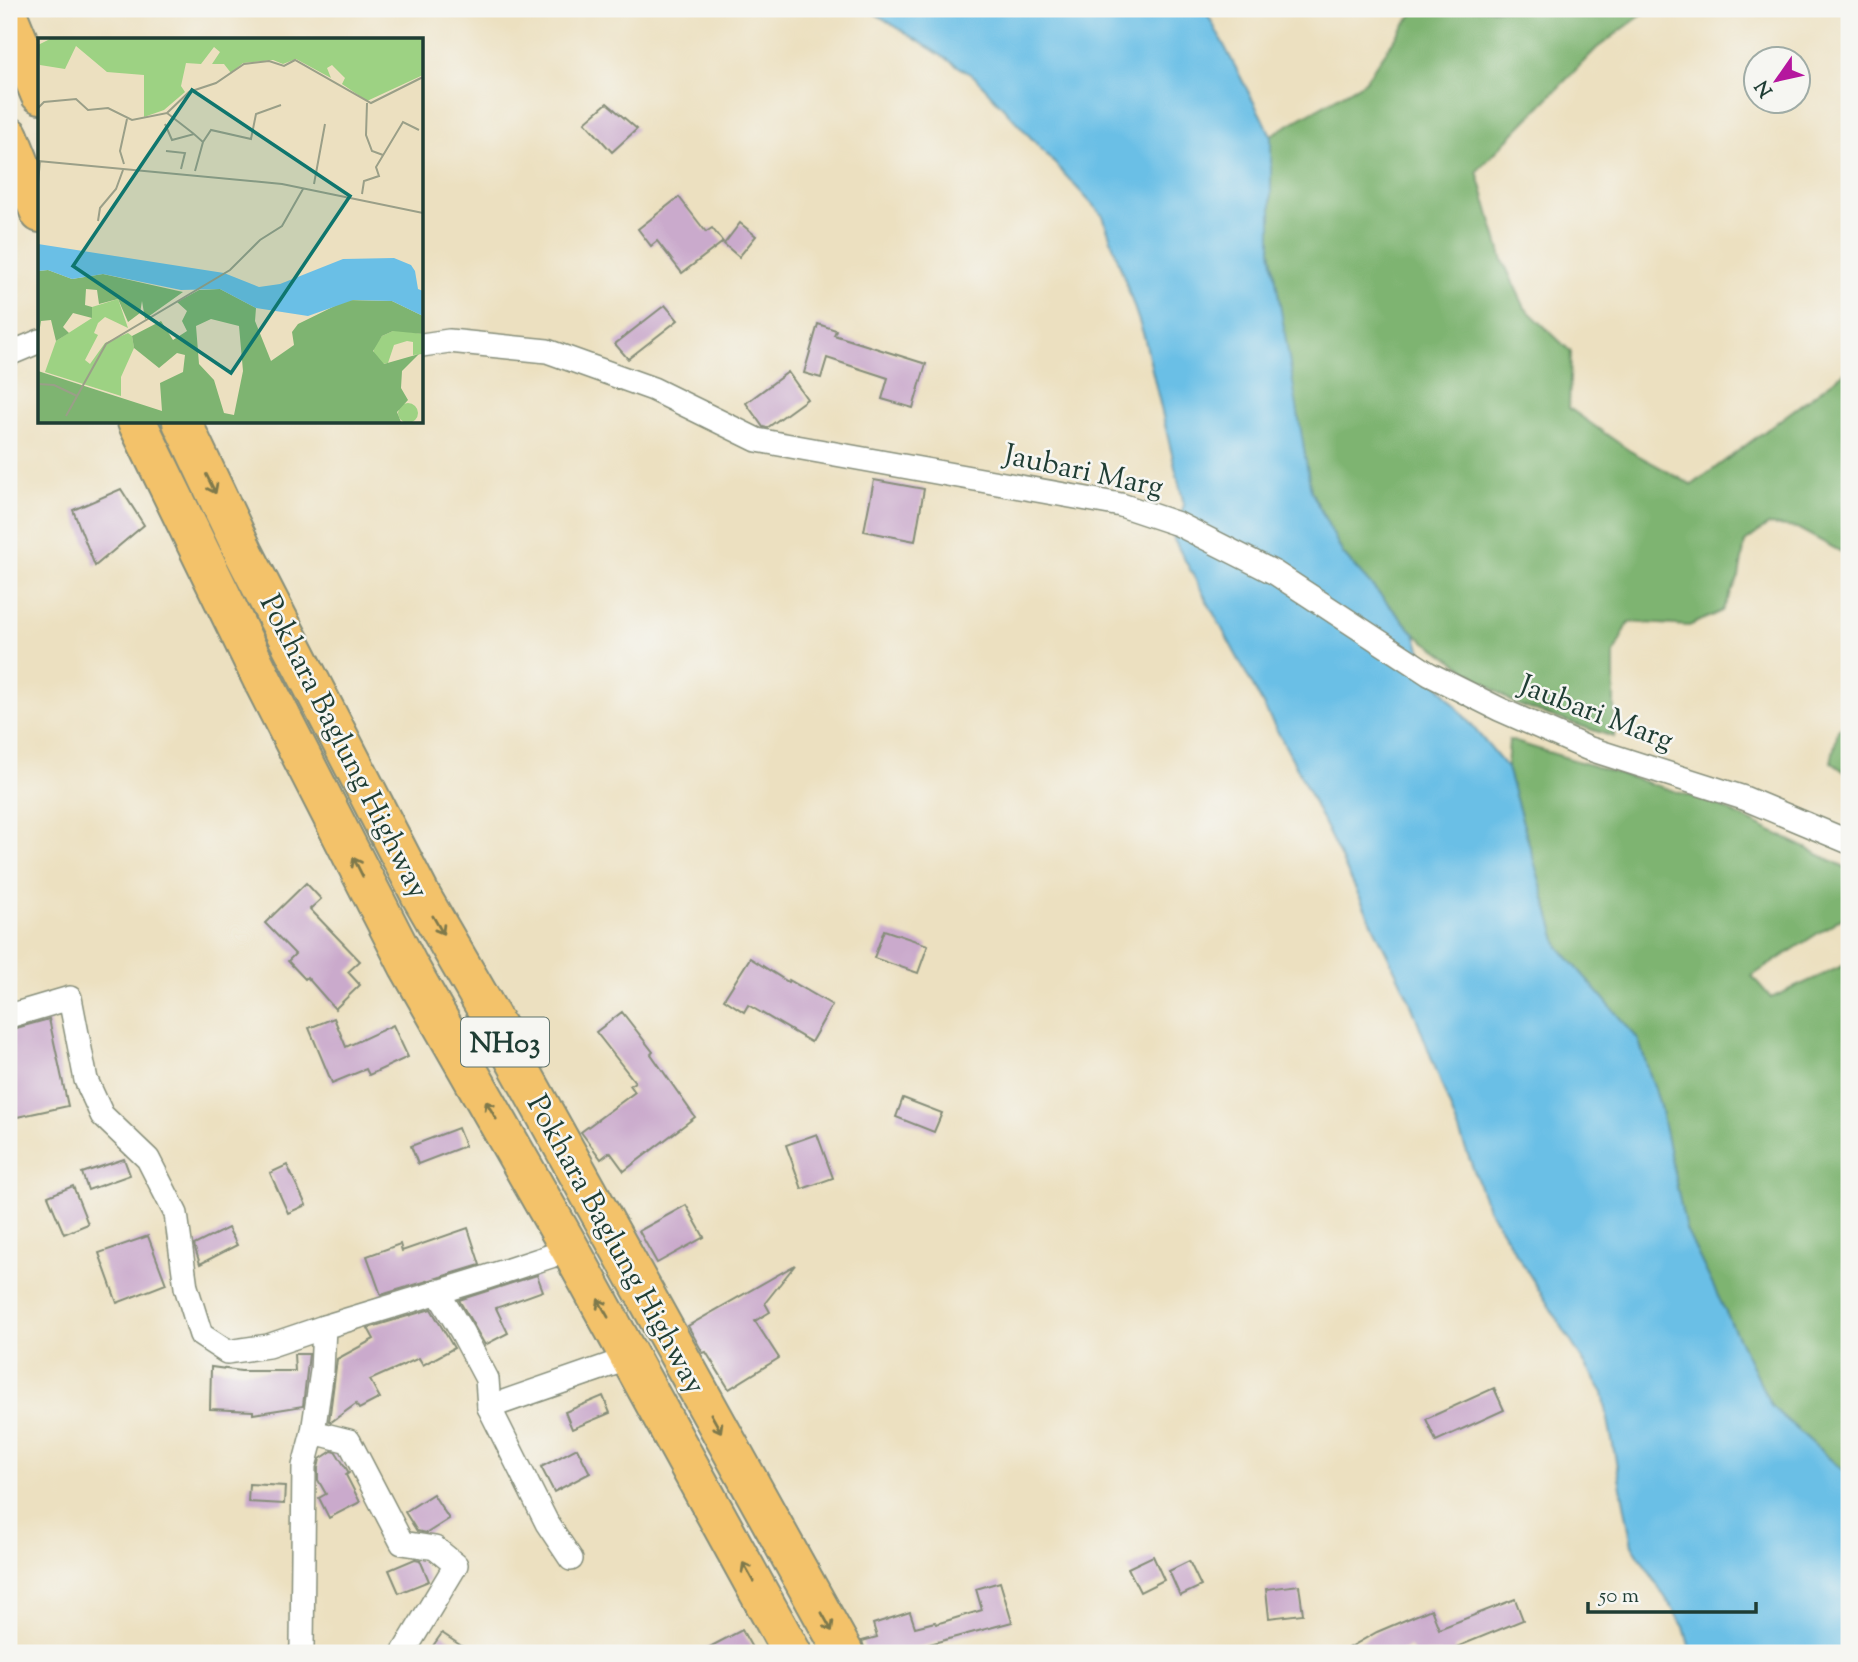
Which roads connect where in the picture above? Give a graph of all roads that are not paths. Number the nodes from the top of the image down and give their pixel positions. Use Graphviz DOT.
graph roads {
  1 [pos="9,18"];
  2 [pos="38,89"];
  3 [pos="9,136"];
  4 [pos="38,208"];
  5 [pos="38,342"];
  6 [pos="424,345"];
  7 [pos="9,354"];
  8 [pos="138,424"];
  9 [pos="183,424"];
  10 [pos="1849,842"];
  11 [pos="9,1016"];
  12 [pos="569,1247"];
  13 [pos="437,1291"];
  14 [pos="324,1327"];
  15 [pos="630,1358"];
  16 [pos="489,1407"];
  17 [pos="313,1432"];
  18 [pos="571,1559"];
  19 [pos="300,1653"];
  20 [pos="403,1653"];
  21 [pos="792,1653"];
  22 [pos="844,1653"];
  1 -- 2 [label="highway"];
  3 -- 4 [label="highway"];
  5 -- 7 [label="street"];
  6 -- 10 [label="street, Jaubari Marg"];
  12 -- 8 [label="highway, Pokhara Baglung Highway, one-way"];
  9 -- 22 [label="highway, Pokhara Baglung Highway / NH03, one-way"];
  11 -- 14 [label="street"];
  12 -- 13 [label="street"];
  15 -- 12 [label="highway, Pokhara Baglung Highway, one-way"];
  13 -- 14 [label="street"];
  13 -- 16 [label="street"];
  14 -- 17 [label="street"];
  15 -- 16 [label="street"];
  21 -- 15 [label="highway, Pokhara Baglung Highway, one-way"];
  16 -- 18 [label="street"];
  17 -- 19 [label="street"];
  17 -- 20 [label="street"];
}
